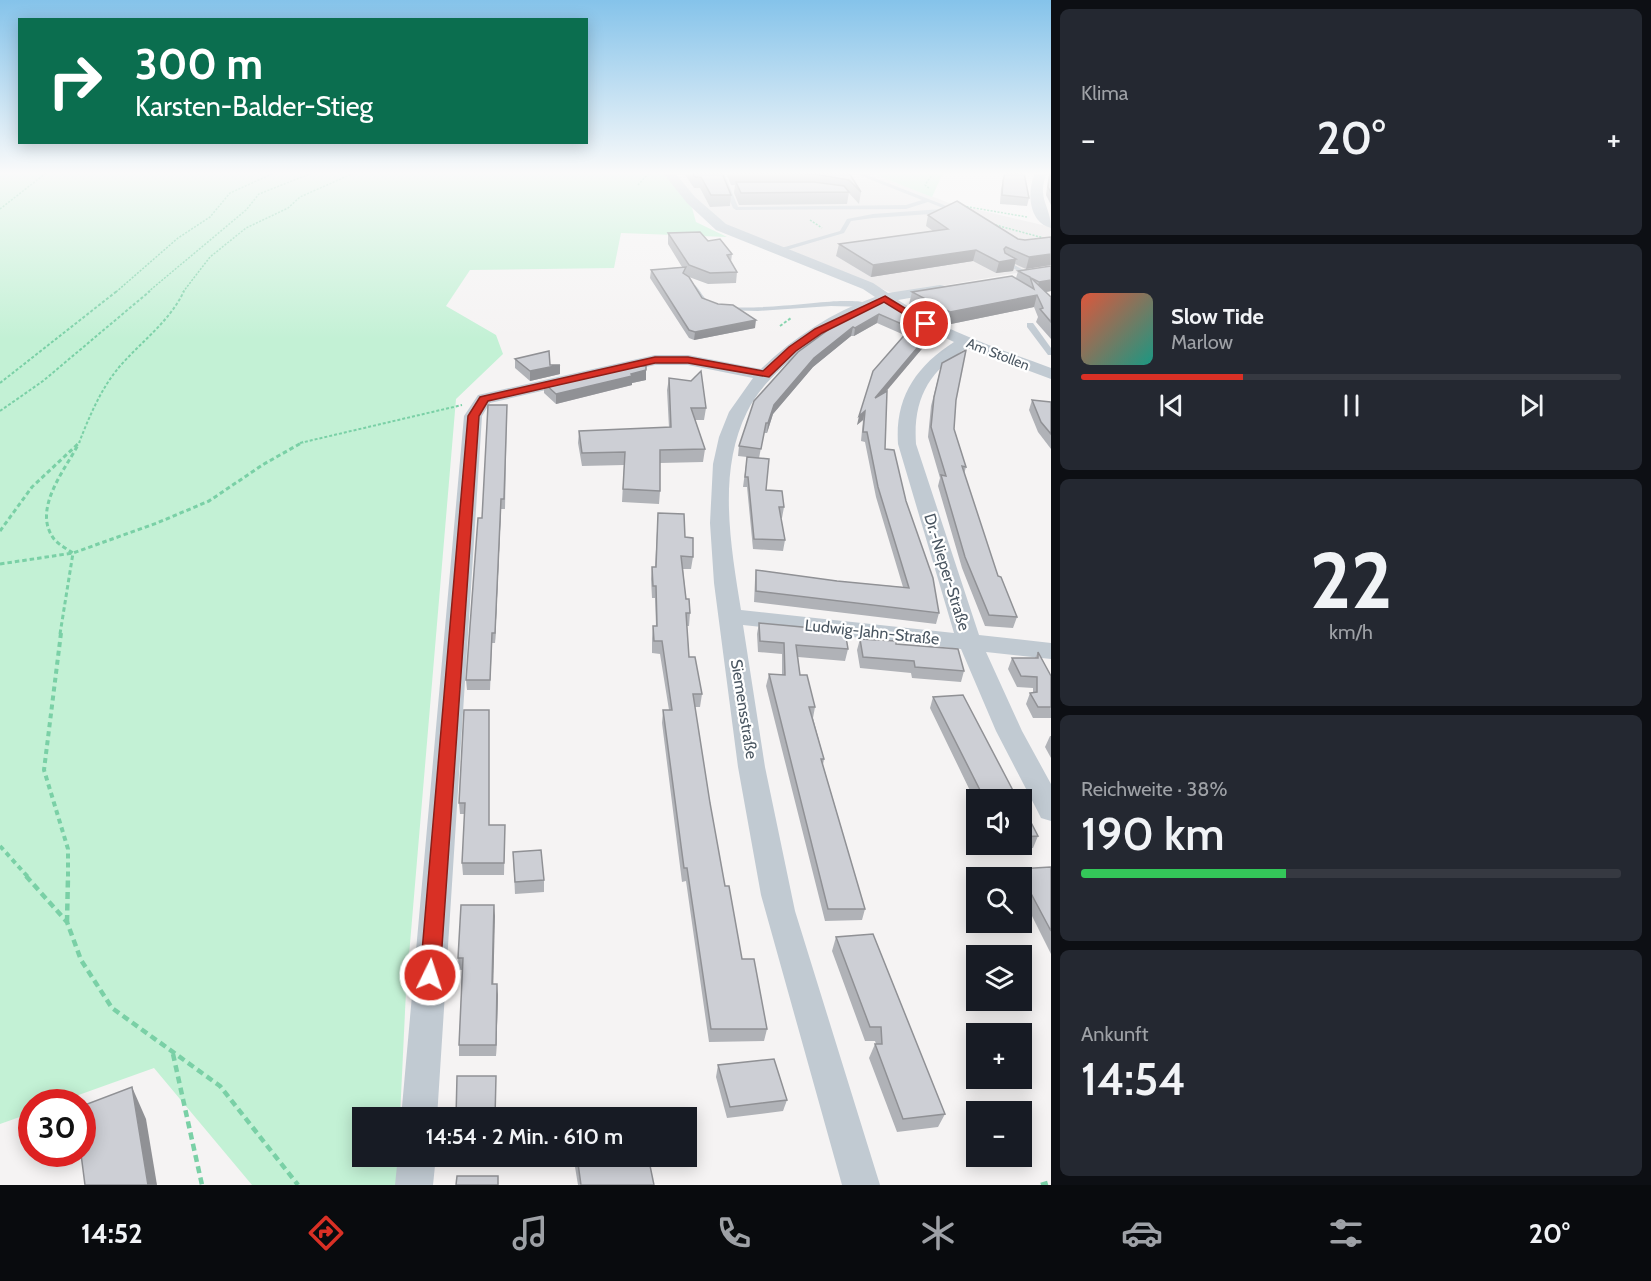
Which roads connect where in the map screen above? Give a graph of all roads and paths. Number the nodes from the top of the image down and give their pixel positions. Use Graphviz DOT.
graph roads {
  1 [pos="193,228"];
  2 [pos="224,228"];
  3 [pos="246,228"];
  4 [pos="726,228"];
  5 [pos="822,228"];
  6 [pos="845,228"];
  7 [pos="1007,228"];
  8 [pos="831,235"];
  9 [pos="1051,240"];
  10 [pos="780,250"];
  11 [pos="1005,262"];
  12 [pos="1034,273"];
  13 [pos="999,279"];
  14 [pos="693,286"];
  15 [pos="954,287"];
  16 [pos="876,302"];
  17 [pos="1030,325"];
  18 [pos="966,342"];
  19 [pos="1051,353"];
  20 [pos="1051,374"];
  21 [pos="765,375"];
  22 [pos="0,383"];
  23 [pos="484,399"];
  24 [pos="0,411"];
  25 [pos="79,443"];
  26 [pos="0,531"];
  27 [pos="73,553"];
  28 [pos="0,564"];
  29 [pos="730,616"];
  30 [pos="970,643"];
  31 [pos="1051,651"];
  32 [pos="1051,810"];
  33 [pos="0,846"];
  34 [pos="67,922"];
  35 [pos="173,1052"];
  36 [pos="420,1107"];
  37 [pos="416,1167"];
  38 [pos="1051,1182"];
  39 [pos="202,1185"];
  40 [pos="298,1185"];
  41 [pos="414,1185"];
  42 [pos="861,1185"];
  43 [pos="1041,1185"];
  1 -- 22 [label="path"];
  2 -- 24 [label="path"];
  3 -- 25 [label="path"];
  4 -- 10 [label="street, Am Stollen"];
  5 -- 8 [label="path"];
  6 -- 8 [label="lane"];
  7 -- 9 [label="path"];
  8 -- 10 [label="lane"];
  10 -- 16 [label="street, Am Stollen"];
  11 -- 12 [label="lane"];
  12 -- 13 [label="street"];
  14 -- 16 [label="lane"];
  15 -- 16 [label="street, Siemensstraße"];
  16 -- 18 [label="street, Am Stollen"];
  16 -- 21 [label="street, Siemensstraße"];
  17 -- 19 [label="lane"];
  18 -- 20 [label="street, Am Stollen"];
  18 -- 30 [label="street, Dr.-Nieper-Straße"];
  21 -- 23 [label="street"];
  21 -- 29 [label="street, Siemensstraße"];
  23 -- 27 [label="path"];
  23 -- 36 [label="street"];
  25 -- 26 [label="path"];
  25 -- 27 [label="path"];
  27 -- 28 [label="path"];
  27 -- 34 [label="path"];
  29 -- 30 [label="street, Ludwig-Jahn-Straße"];
  29 -- 42 [label="street, Siemensstraße"];
  30 -- 31 [label="street, Ludwig-Jahn-Straße"];
  30 -- 32 [label="street, Dr.-Nieper-Straße"];
  33 -- 34 [label="path"];
  34 -- 35 [label="path"];
  35 -- 39 [label="path"];
  35 -- 40 [label="path"];
  37 -- 41 [label="street"];
  38 -- 43 [label="path"];
}
